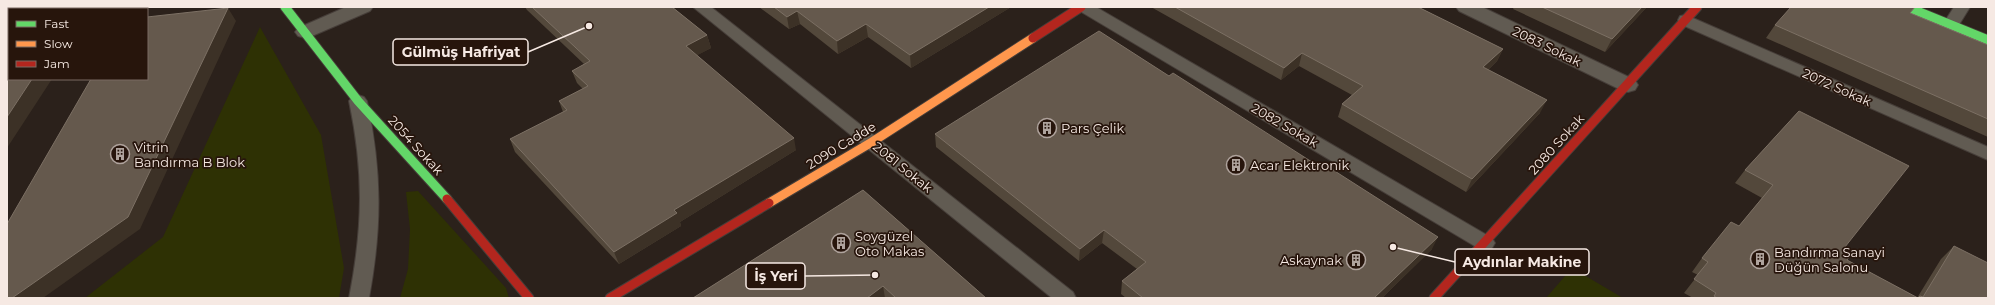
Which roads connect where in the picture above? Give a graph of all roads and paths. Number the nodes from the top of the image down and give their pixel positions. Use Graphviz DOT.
graph roads {
  1 [pos="285,7"];
  2 [pos="363,7"];
  3 [pos="701,7"];
  4 [pos="1082,7"];
  5 [pos="1466,7"];
  6 [pos="1697,7"];
  7 [pos="1907,7"];
  8 [pos="1962,7"];
  9 [pos="1686,20"];
  10 [pos="1951,24"];
  11 [pos="305,32"];
  12 [pos="1988,40"];
  13 [pos="1628,85"];
  14 [pos="358,101"];
  15 [pos="872,142"];
  16 [pos="1988,154"];
  17 [pos="1485,242"];
  18 [pos="359,298"];
  19 [pos="529,298"];
  20 [pos="610,298"];
  21 [pos="1066,298"];
  22 [pos="1434,298"];
  1 -- 11 [label="street, 2054 Sokak"];
  2 -- 11 [label="street"];
  3 -- 15 [label="lane, 2081 Sokak"];
  4 -- 15 [label="street, 2090 Cadde"];
  4 -- 17 [label="lane, 2082 Sokak"];
  5 -- 13 [label="street, 2083 Sokak"];
  6 -- 9 [label="street, 2080 Sokak"];
  7 -- 10 [label="street"];
  8 -- 10 [label="lane"];
  9 -- 13 [label="street, 2080 Sokak"];
  9 -- 16 [label="lane, 2072 Sokak"];
  10 -- 12 [label="street"];
  11 -- 14 [label="street, 2054 Sokak"];
  13 -- 17 [label="street, 2080 Sokak"];
  14 -- 18 [label="lane"];
  14 -- 19 [label="street, 2054 Sokak"];
  15 -- 20 [label="street, 2090 Cadde"];
  15 -- 21 [label="lane, 2081 Sokak"];
  17 -- 22 [label="street, 2080 Sokak"];
}
